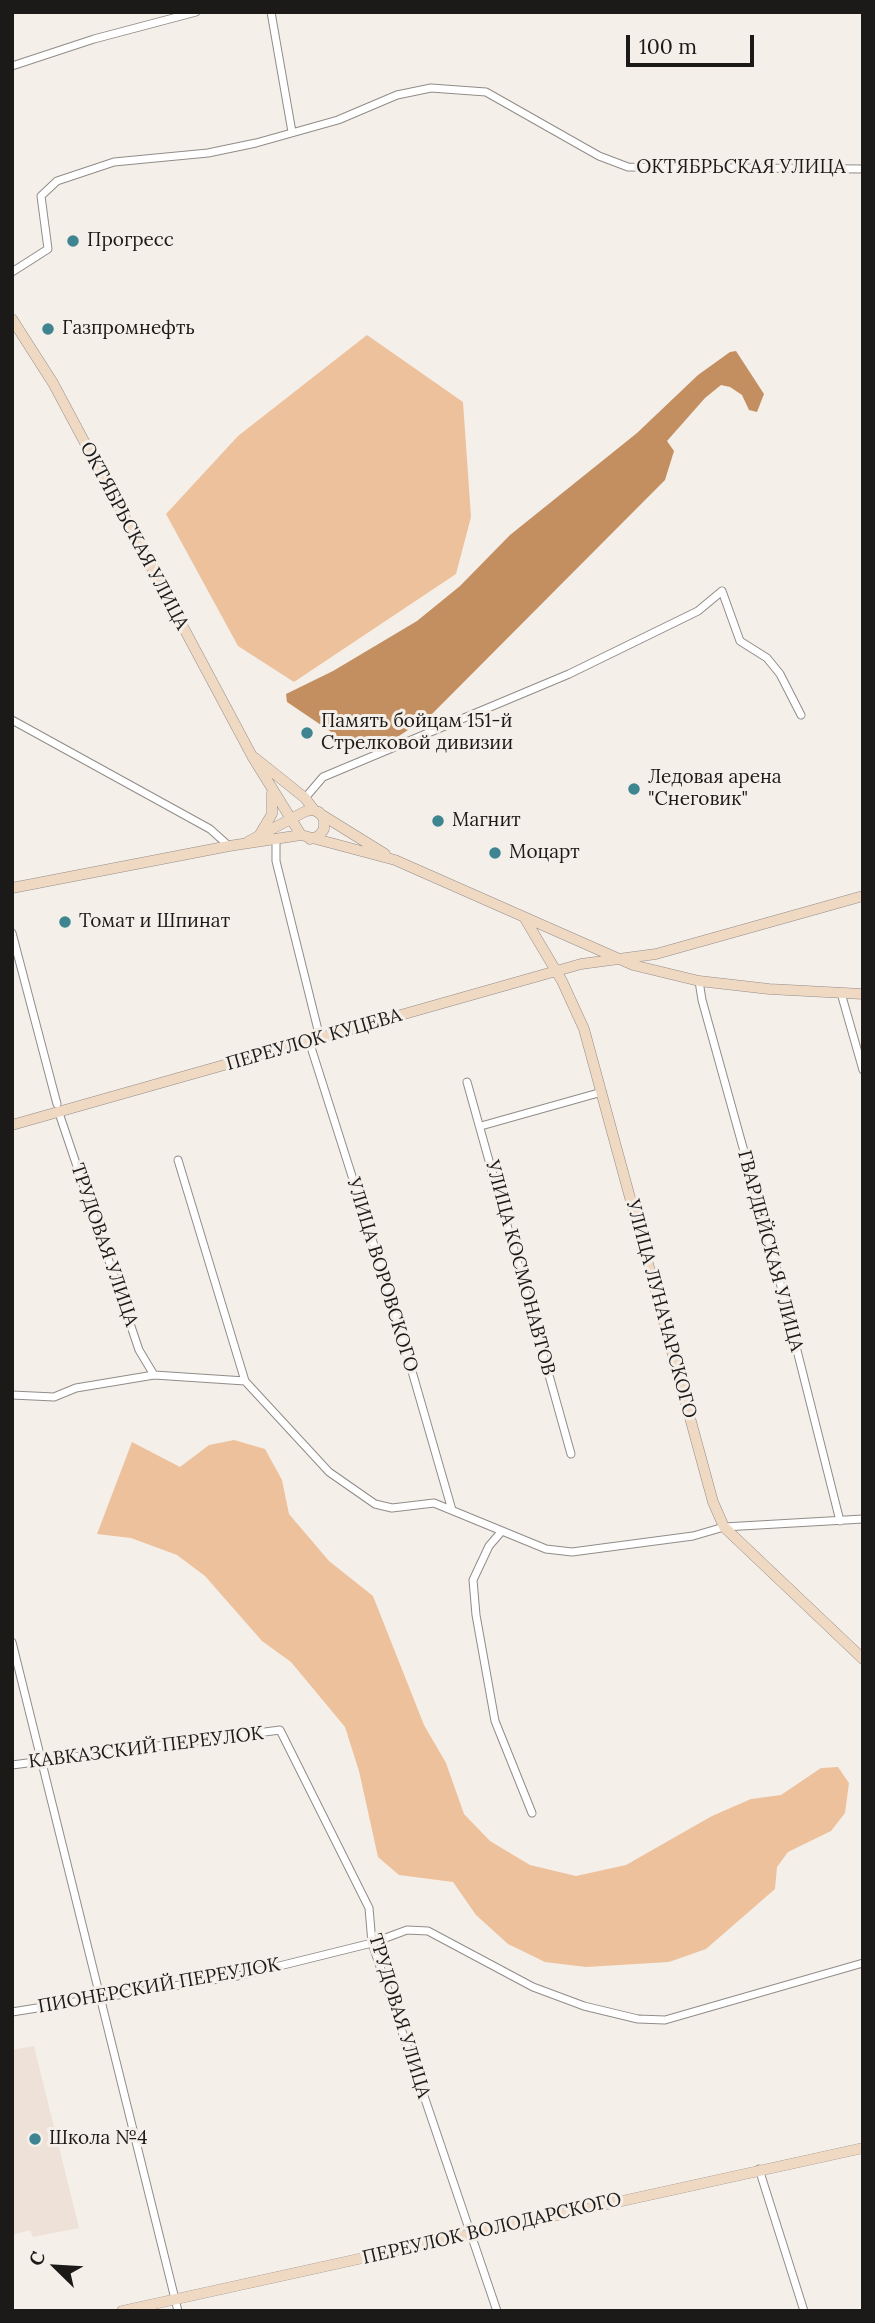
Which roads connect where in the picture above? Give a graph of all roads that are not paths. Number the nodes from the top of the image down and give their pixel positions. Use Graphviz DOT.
graph roads {
  1 [pos="197,12"];
  2 [pos="271,12"];
  3 [pos="12,66"];
  4 [pos="292,132"];
  5 [pos="863,169"];
  6 [pos="12,272"];
  7 [pos="12,320"];
  8 [pos="801,716"];
  9 [pos="12,720"];
  10 [pos="252,756"];
  11 [pos="272,792"];
  12 [pos="305,797"];
  13 [pos="316,811"];
  14 [pos="300,830"];
  15 [pos="260,834"];
  16 [pos="276,840"];
  17 [pos="247,842"];
  18 [pos="229,846"];
  19 [pos="395,860"];
  20 [pos="12,888"];
  21 [pos="863,896"];
  22 [pos="524,916"];
  23 [pos="12,933"];
  24 [pos="617,958"];
  25 [pos="557,973"];
  26 [pos="699,981"];
  27 [pos="841,993"];
  28 [pos="863,994"];
  29 [pos="320,1038"];
  30 [pos="309,1041"];
  31 [pos="863,1070"];
  32 [pos="467,1082"];
  33 [pos="602,1092"];
  34 [pos="58,1109"];
  35 [pos="12,1125"];
  36 [pos="481,1126"];
  37 [pos="177,1160"];
  38 [pos="154,1375"];
  39 [pos="245,1381"];
  40 [pos="12,1395"];
  41 [pos="571,1454"];
  42 [pos="452,1510"];
  43 [pos="863,1519"];
  44 [pos="840,1521"];
  45 [pos="724,1527"];
  46 [pos="501,1532"];
  47 [pos="12,1642"];
  48 [pos="863,1659"];
  49 [pos="281,1730"];
  50 [pos="44,1761"];
  51 [pos="12,1765"];
  52 [pos="532,1812"];
  53 [pos="372,1943"];
  54 [pos="863,1963"];
  55 [pos="103,1999"];
  56 [pos="12,2011"];
  57 [pos="863,2148"];
  58 [pos="759,2169"];
  59 [pos="471,2235"];
  60 [pos="177,2305"];
  61 [pos="122,2311"];
  62 [pos="497,2311"];
  63 [pos="804,2311"];
  1 -- 3 [label="street"];
  2 -- 4 [label="street"];
  4 -- 5 [label="street, ОКТЯБРЬСКАЯ УЛИЦА"];
  4 -- 6 [label="street, ОКТЯБРЬСКАЯ УЛИЦА"];
  7 -- 10 [label="street, ОКТЯБРЬСКАЯ УЛИЦА"];
  8 -- 12 [label="street"];
  9 -- 18 [label="street"];
  10 -- 11 [label="street, ОКТЯБРЬСКАЯ УЛИЦА"];
  10 -- 12 [label="street, ОКТЯБРЬСКАЯ УЛИЦА"];
  11 -- 14 [label="street, ОКТЯБРЬСКАЯ УЛИЦА"];
  11 -- 15 [label="street"];
  12 -- 13 [label="street, ОКТЯБРЬСКАЯ УЛИЦА"];
  13 -- 14 [label="street"];
  13 -- 14 [label="street"];
  13 -- 19 [label="street"];
  14 -- 15 [label="street"];
  14 -- 16 [label="street"];
  14 -- 19 [label="street"];
  15 -- 17 [label="street"];
  16 -- 17 [label="street"];
  16 -- 29 [label="street"];
  17 -- 18 [label="street"];
  18 -- 20 [label="street"];
  19 -- 22 [label="street"];
  21 -- 24 [label="street, ПЕРЕУЛОК КУЦЕВА"];
  22 -- 24 [label="street"];
  22 -- 25 [label="street, УЛИЦА ЛУНАЧАРСКОГО"];
  23 -- 34 [label="street, ТРУДОВАЯ УЛИЦА"];
  24 -- 25 [label="street, ПЕРЕУЛОК КУЦЕВА"];
  24 -- 26 [label="street, ПЕРЕУЛОК КУЦЕВА"];
  25 -- 29 [label="street, ПЕРЕУЛОК КУЦЕВА"];
  25 -- 33 [label="street, УЛИЦА ЛУНАЧАРСКОГО"];
  26 -- 27 [label="street, ПЕРЕУЛОК КУЦЕВА"];
  26 -- 44 [label="street, ГВАРДЕЙСКАЯ УЛИЦА"];
  27 -- 28 [label="street, ПЕРЕУЛОК КУЦЕВА"];
  27 -- 31 [label="street"];
  29 -- 30 [label="street, ПЕРЕУЛОК КУЦЕВА"];
  30 -- 34 [label="street, ПЕРЕУЛОК КУЦЕВА"];
  30 -- 42 [label="street, УЛИЦА ВОРОВСКОГО"];
  32 -- 36 [label="street, УЛИЦА КОСМОНАВТОВ"];
  33 -- 36 [label="street"];
  33 -- 45 [label="street, УЛИЦА ЛУНАЧАРСКОГО"];
  34 -- 35 [label="street, ПЕРЕУЛОК КУЦЕВА"];
  34 -- 38 [label="street, ТРУДОВАЯ УЛИЦА"];
  36 -- 41 [label="street, УЛИЦА КОСМОНАВТОВ"];
  37 -- 39 [label="street"];
  38 -- 39 [label="street"];
  38 -- 40 [label="street"];
  39 -- 42 [label="street"];
  42 -- 46 [label="street"];
  43 -- 44 [label="street"];
  44 -- 45 [label="street"];
  45 -- 46 [label="street"];
  45 -- 48 [label="street, УЛИЦА ЛУНАЧАРСКОГО"];
  46 -- 52 [label="street"];
  47 -- 50 [label="street"];
  49 -- 50 [label="street, КАВКАЗСКИЙ ПЕРЕУЛОК"];
  49 -- 53 [label="street, ТРУДОВАЯ УЛИЦА"];
  50 -- 51 [label="street, КАВКАЗСКИЙ ПЕРЕУЛОК"];
  50 -- 55 [label="street"];
  53 -- 54 [label="street, ПИОНЕРСКИЙ ПЕРЕУЛОК"];
  53 -- 55 [label="street, ПИОНЕРСКИЙ ПЕРЕУЛОК"];
  53 -- 59 [label="street, ТРУДОВАЯ УЛИЦА"];
  55 -- 56 [label="street, ПИОНЕРСКИЙ ПЕРЕУЛОК"];
  55 -- 60 [label="street"];
  57 -- 58 [label="street, ПЕРЕУЛОК ВОЛОДАРСКОГО"];
  58 -- 59 [label="street, ПЕРЕУЛОК ВОЛОДАРСКОГО"];
  58 -- 63 [label="street"];
  59 -- 60 [label="street, ПЕРЕУЛОК ВОЛОДАРСКОГО"];
  59 -- 62 [label="street, ТРУДОВАЯ УЛИЦА"];
  60 -- 61 [label="street, ПЕРЕУЛОК ВОЛОДАРСКОГО"];
}
